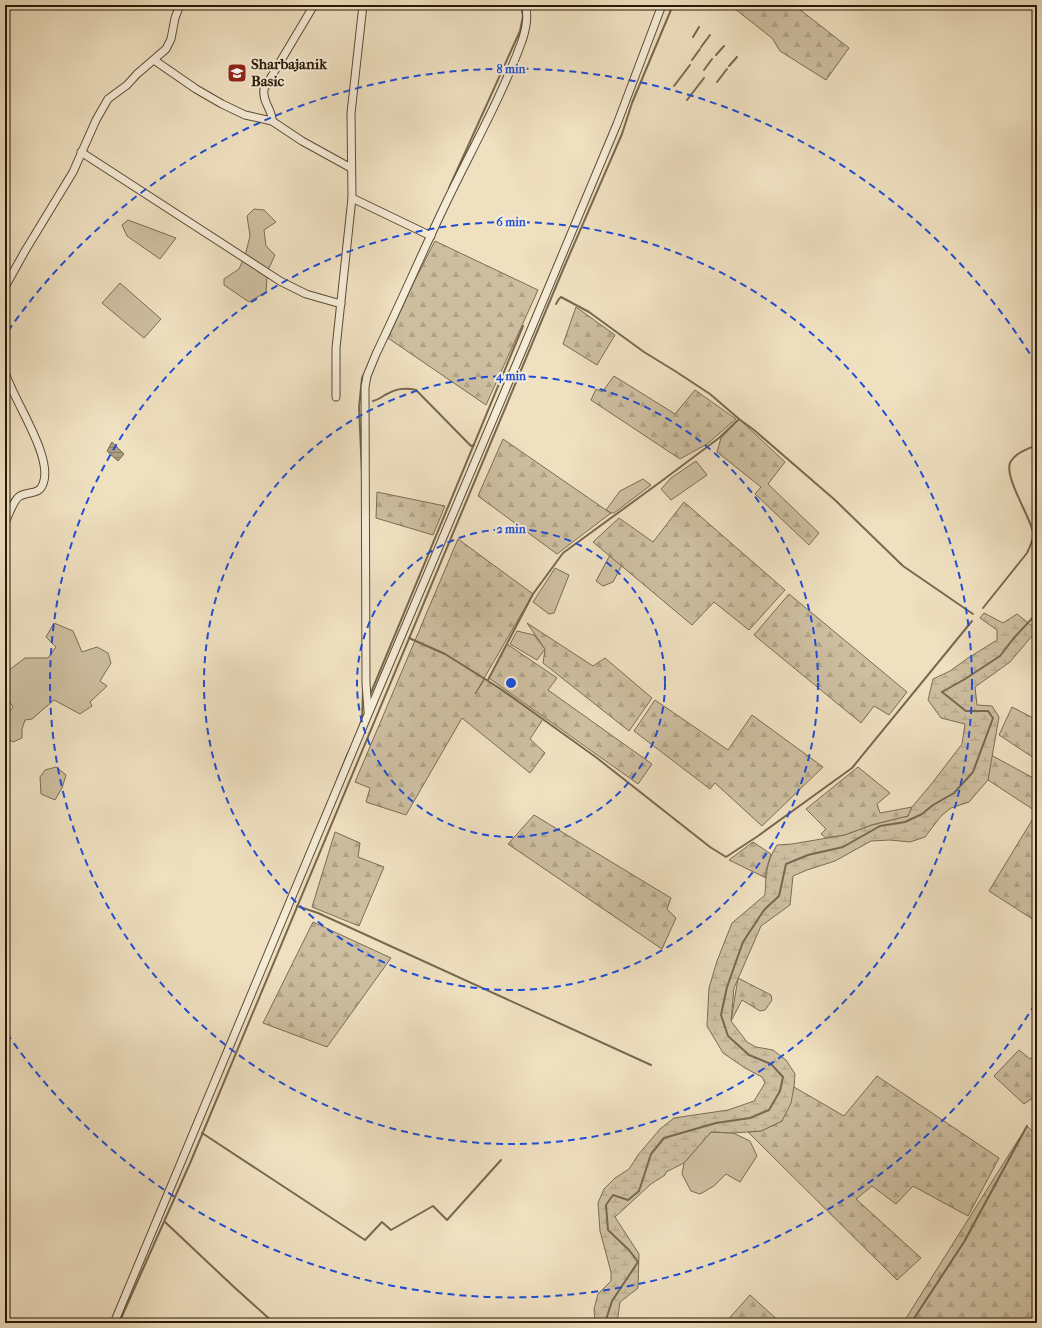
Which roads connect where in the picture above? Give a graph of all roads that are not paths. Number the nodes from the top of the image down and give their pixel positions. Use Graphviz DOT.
graph roads {
  1 [pos="180,5"];
  2 [pos="314,5"];
  3 [pos="363,5"];
  4 [pos="525,5"];
  5 [pos="662,5"];
  6 [pos="154,60"];
  7 [pos="272,122"];
  8 [pos="82,152"];
  9 [pos="351,168"];
  10 [pos="352,198"];
  11 [pos="431,236"];
  12 [pos="5,287"];
  13 [pos="341,304"];
  14 [pos="5,372"];
  15 [pos="336,397"];
  16 [pos="5,523"];
  17 [pos="367,717"];
  18 [pos="114,1323"];
  1 -- 6 [label="street"];
  2 -- 7 [label="street"];
  3 -- 9 [label="street"];
  4 -- 11 [label="street"];
  5 -- 17 [label="street"];
  6 -- 7 [label="street"];
  6 -- 8 [label="street"];
  7 -- 9 [label="street"];
  8 -- 12 [label="street"];
  8 -- 13 [label="street"];
  9 -- 10 [label="street"];
  10 -- 11 [label="street"];
  10 -- 13 [label="street"];
  11 -- 17 [label="street"];
  13 -- 15 [label="street"];
  14 -- 16 [label="street"];
  17 -- 18 [label="street"];
}
